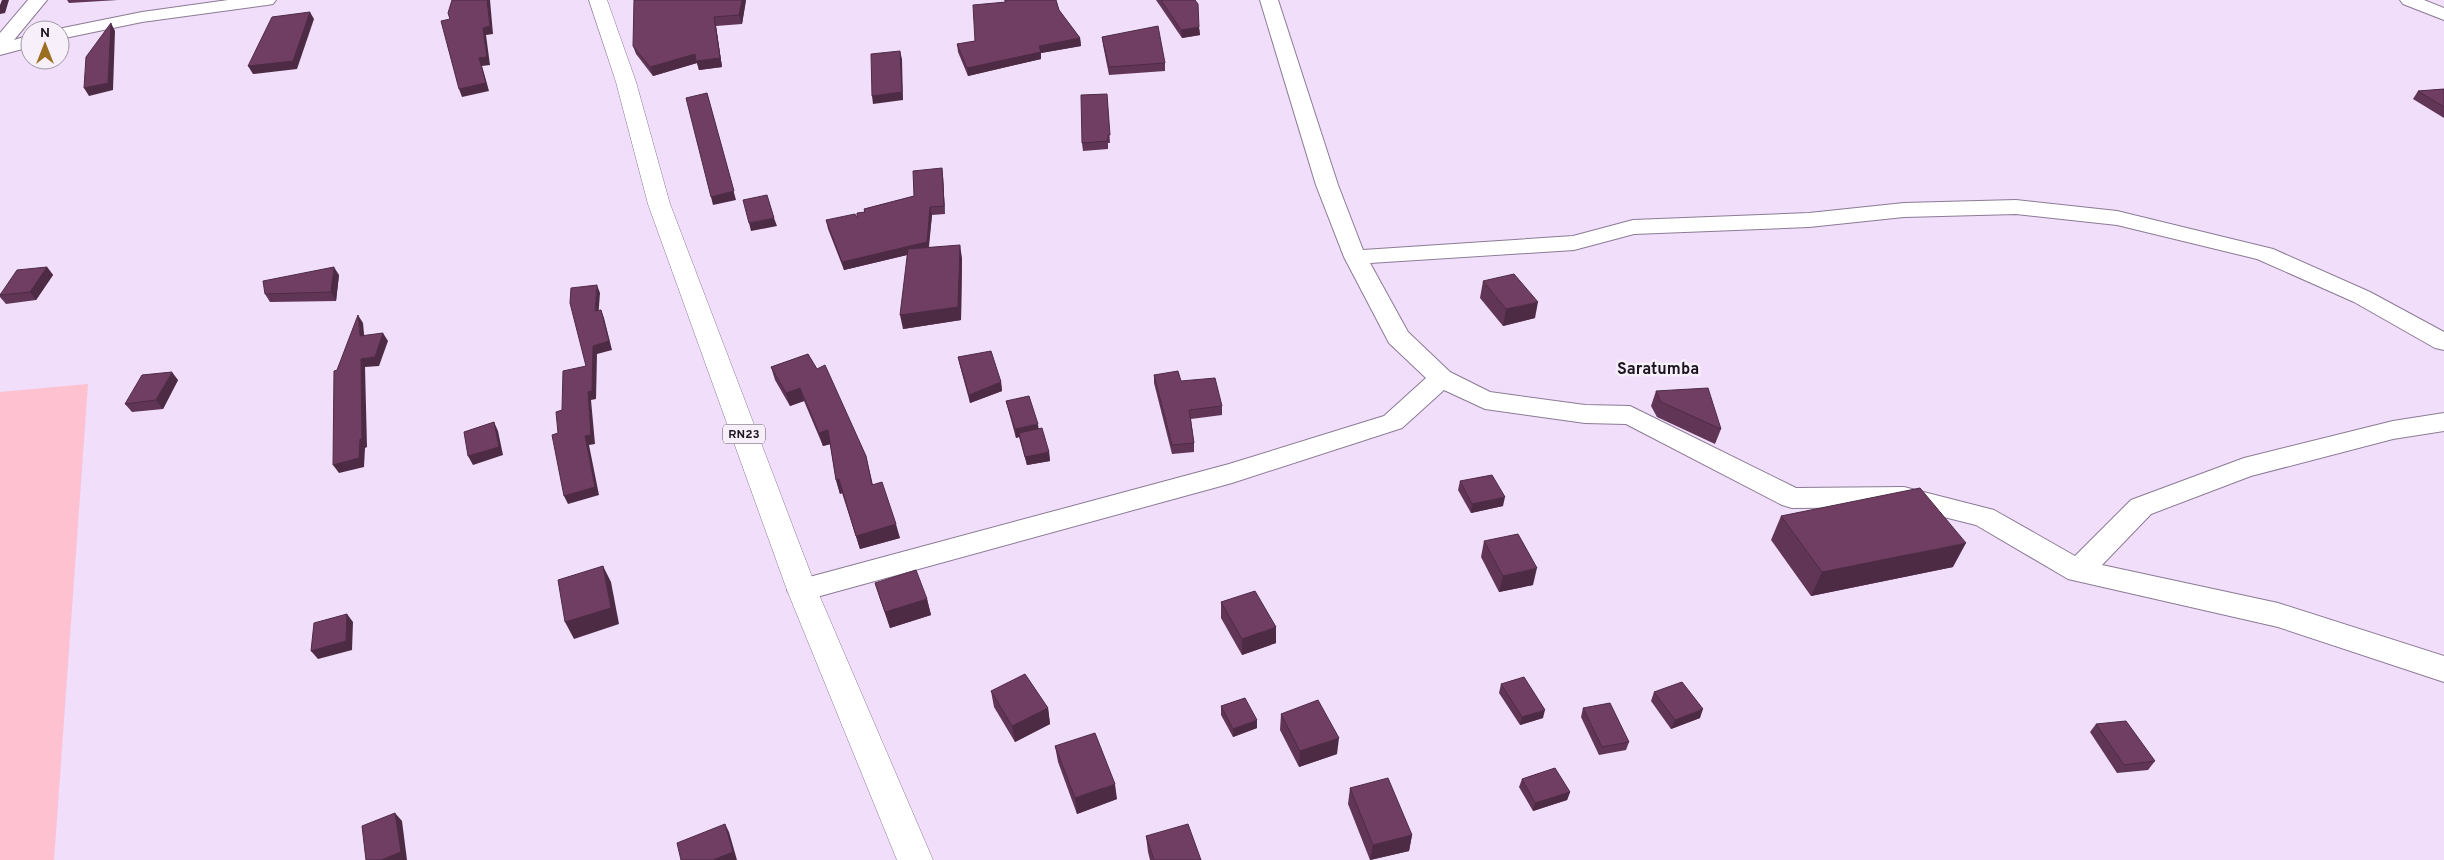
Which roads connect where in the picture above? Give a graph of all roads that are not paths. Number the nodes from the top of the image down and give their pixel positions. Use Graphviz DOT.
graph roads {
  1 [pos="38,0"];
  2 [pos="267,0"];
  3 [pos="598,0"];
  4 [pos="1269,0"];
  5 [pos="2409,0"];
  6 [pos="2444,15"];
  7 [pos="70,31"];
  8 [pos="0,44"];
  9 [pos="20,44"];
  10 [pos="0,49"];
  11 [pos="1355,257"];
  12 [pos="2444,342"];
  13 [pos="1441,378"];
  14 [pos="2444,422"];
  15 [pos="2078,571"];
  16 [pos="802,590"];
  17 [pos="2444,670"];
  18 [pos="915,860"];
  1 -- 8 [label="street"];
  2 -- 7 [label="street"];
  3 -- 16 [label="main road, RN23"];
  4 -- 11 [label="street"];
  5 -- 6 [label="street"];
  9 -- 10 [label="street"];
  11 -- 12 [label="street"];
  11 -- 13 [label="street"];
  13 -- 15 [label="street"];
  13 -- 16 [label="street"];
  14 -- 15 [label="street"];
  15 -- 17 [label="street"];
  16 -- 18 [label="main road, RN23"];
}
